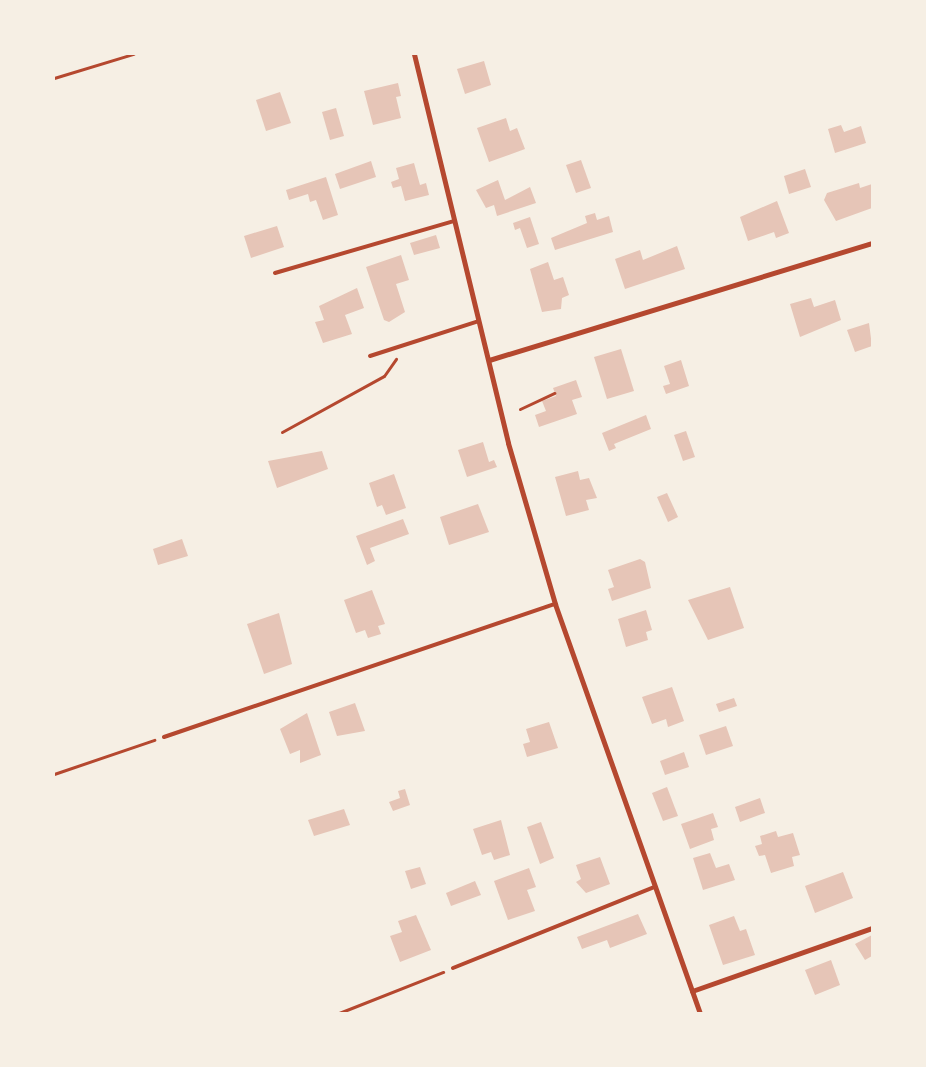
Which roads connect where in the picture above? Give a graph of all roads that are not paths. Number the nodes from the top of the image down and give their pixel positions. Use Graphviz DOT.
graph roads {
  1 [pos="414,54"];
  2 [pos="454,221"];
  3 [pos="872,243"];
  4 [pos="275,273"];
  5 [pos="479,321"];
  6 [pos="370,356"];
  7 [pos="489,360"];
  8 [pos="555,604"];
  9 [pos="164,737"];
  10 [pos="655,887"];
  11 [pos="872,928"];
  12 [pos="452,968"];
  13 [pos="692,991"];
  14 [pos="700,1013"];
  1 -- 2 [label="street"];
  2 -- 4 [label="lane"];
  2 -- 5 [label="street"];
  3 -- 7 [label="street"];
  5 -- 6 [label="lane"];
  5 -- 7 [label="street"];
  7 -- 8 [label="street"];
  8 -- 9 [label="lane"];
  8 -- 10 [label="street"];
  10 -- 12 [label="lane"];
  10 -- 13 [label="street"];
  11 -- 13 [label="street"];
  13 -- 14 [label="street"];
}
